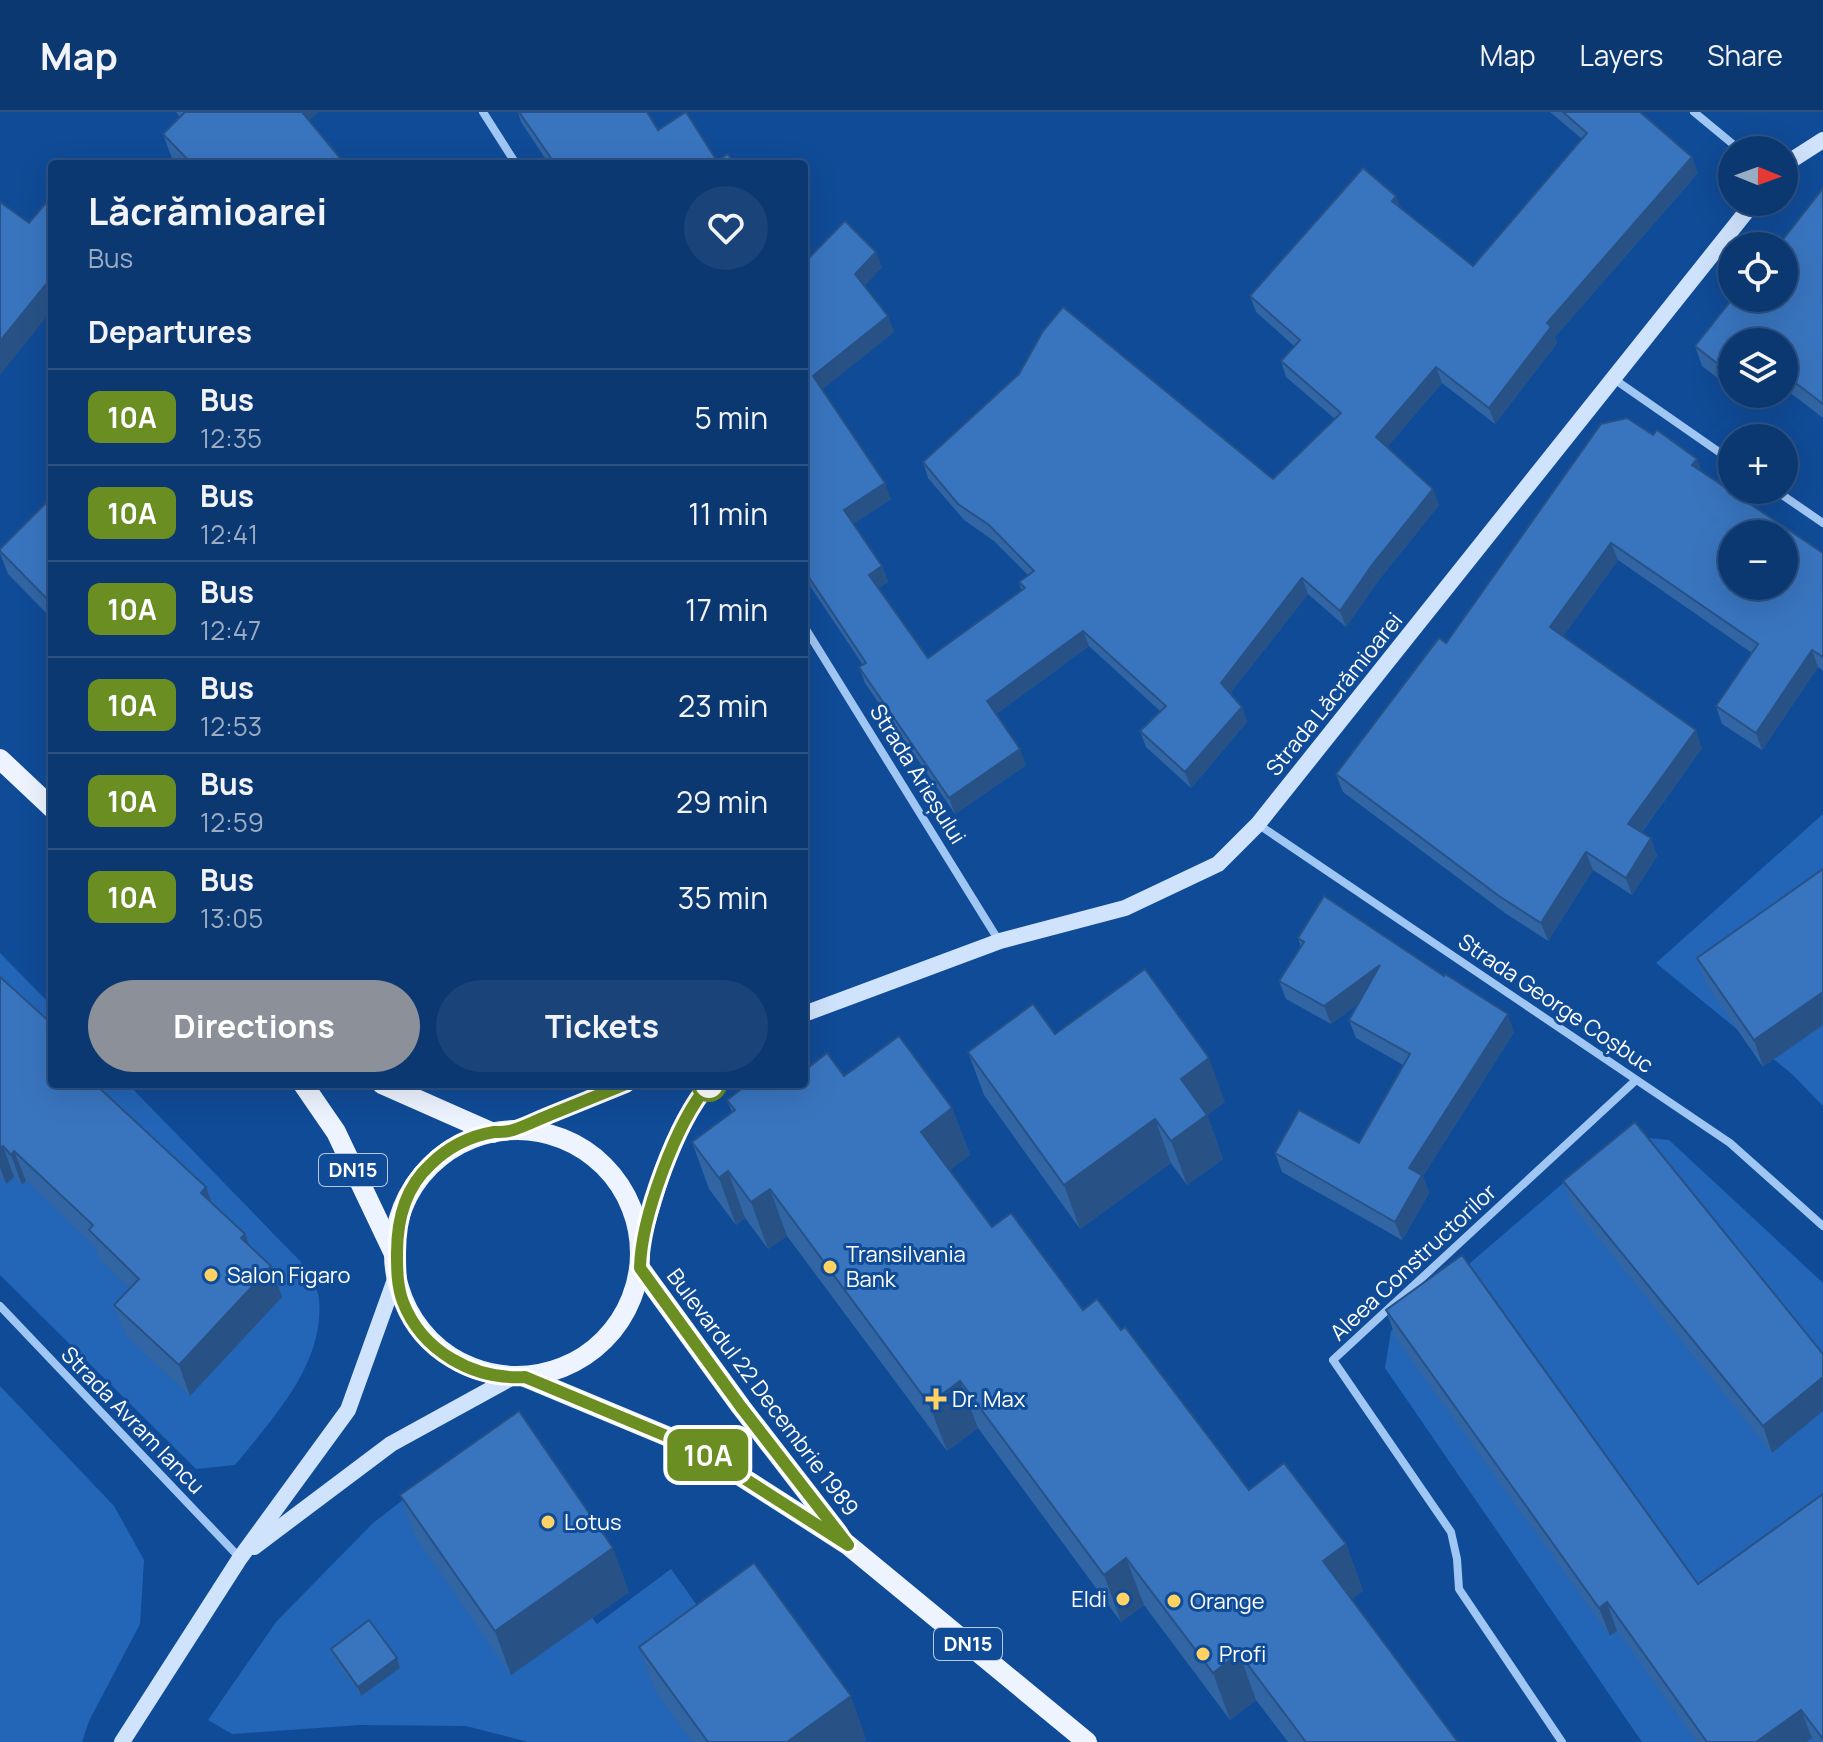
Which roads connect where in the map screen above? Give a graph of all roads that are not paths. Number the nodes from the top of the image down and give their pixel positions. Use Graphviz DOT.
graph roads {
  1 [pos="483,112"];
  2 [pos="1694,112"];
  3 [pos="1723,136"];
  4 [pos="1823,140"];
  5 [pos="1798,156"];
  6 [pos="513,160"];
  7 [pos="1743,216"];
  8 [pos="1614,379"];
  9 [pos="1718,451"];
  10 [pos="1795,504"];
  11 [pos="1823,523"];
  12 [pos="808,632"];
  13 [pos="0,759"];
  14 [pos="48,804"];
  15 [pos="1258,824"];
  16 [pos="1000,941"];
  17 [pos="808,1013"];
  18 [pos="1636,1080"];
  19 [pos="306,1088"];
  20 [pos="392,1088"];
  21 [pos="616,1088"];
  22 [pos="706,1088"];
  23 [pos="502,1132"];
  24 [pos="1823,1226"];
  25 [pos="640,1258"];
  26 [pos="397,1267"];
  27 [pos="0,1306"];
  28 [pos="518,1377"];
  29 [pos="848,1545"];
  30 [pos="240,1558"];
  31 [pos="122,1742"];
  32 [pos="1087,1742"];
  33 [pos="1562,1742"];
  1 -- 6 [label="street"];
  2 -- 3 [label="street"];
  4 -- 5 [label="street"];
  7 -- 8 [label="street, Strada Lăcrămioarei"];
  8 -- 9 [label="street"];
  8 -- 15 [label="street, Strada Lăcrămioarei"];
  10 -- 11 [label="street"];
  12 -- 16 [label="street, Strada Arieșului"];
  13 -- 14 [label="main road"];
  15 -- 16 [label="street, Strada Lăcrămioarei"];
  15 -- 18 [label="street, Strada George Coșbuc"];
  16 -- 17 [label="street, Strada Lăcrămioarei"];
  18 -- 24 [label="street, Strada George Coșbuc"];
  18 -- 33 [label="street, Aleea Constructorilor"];
  19 -- 26 [label="main road, DN15"];
  20 -- 23 [label="main road, DN15"];
  21 -- 23 [label="street"];
  22 -- 25 [label="street"];
  23 -- 25 [label="main road, Bulevardul 22 Decembrie 1989 / DN15"];
  23 -- 26 [label="main road, Bulevardul 22 Decembrie 1989 / DN15"];
  25 -- 28 [label="main road, Bulevardul 22 Decembrie 1989 / DN15"];
  25 -- 29 [label="main road, Bulevardul 22 Decembrie 1989 / DN15"];
  26 -- 28 [label="main road, Bulevardul 22 Decembrie 1989 / DN15"];
  26 -- 30 [label="street"];
  27 -- 30 [label="street, Strada Avram Iancu"];
  28 -- 29 [label="main road, Bulevardul 22 Decembrie 1989 / DN15"];
  28 -- 30 [label="street"];
  29 -- 32 [label="main road, Bulevardul 22 Decembrie 1989 / DN15"];
  30 -- 31 [label="street"];
}
